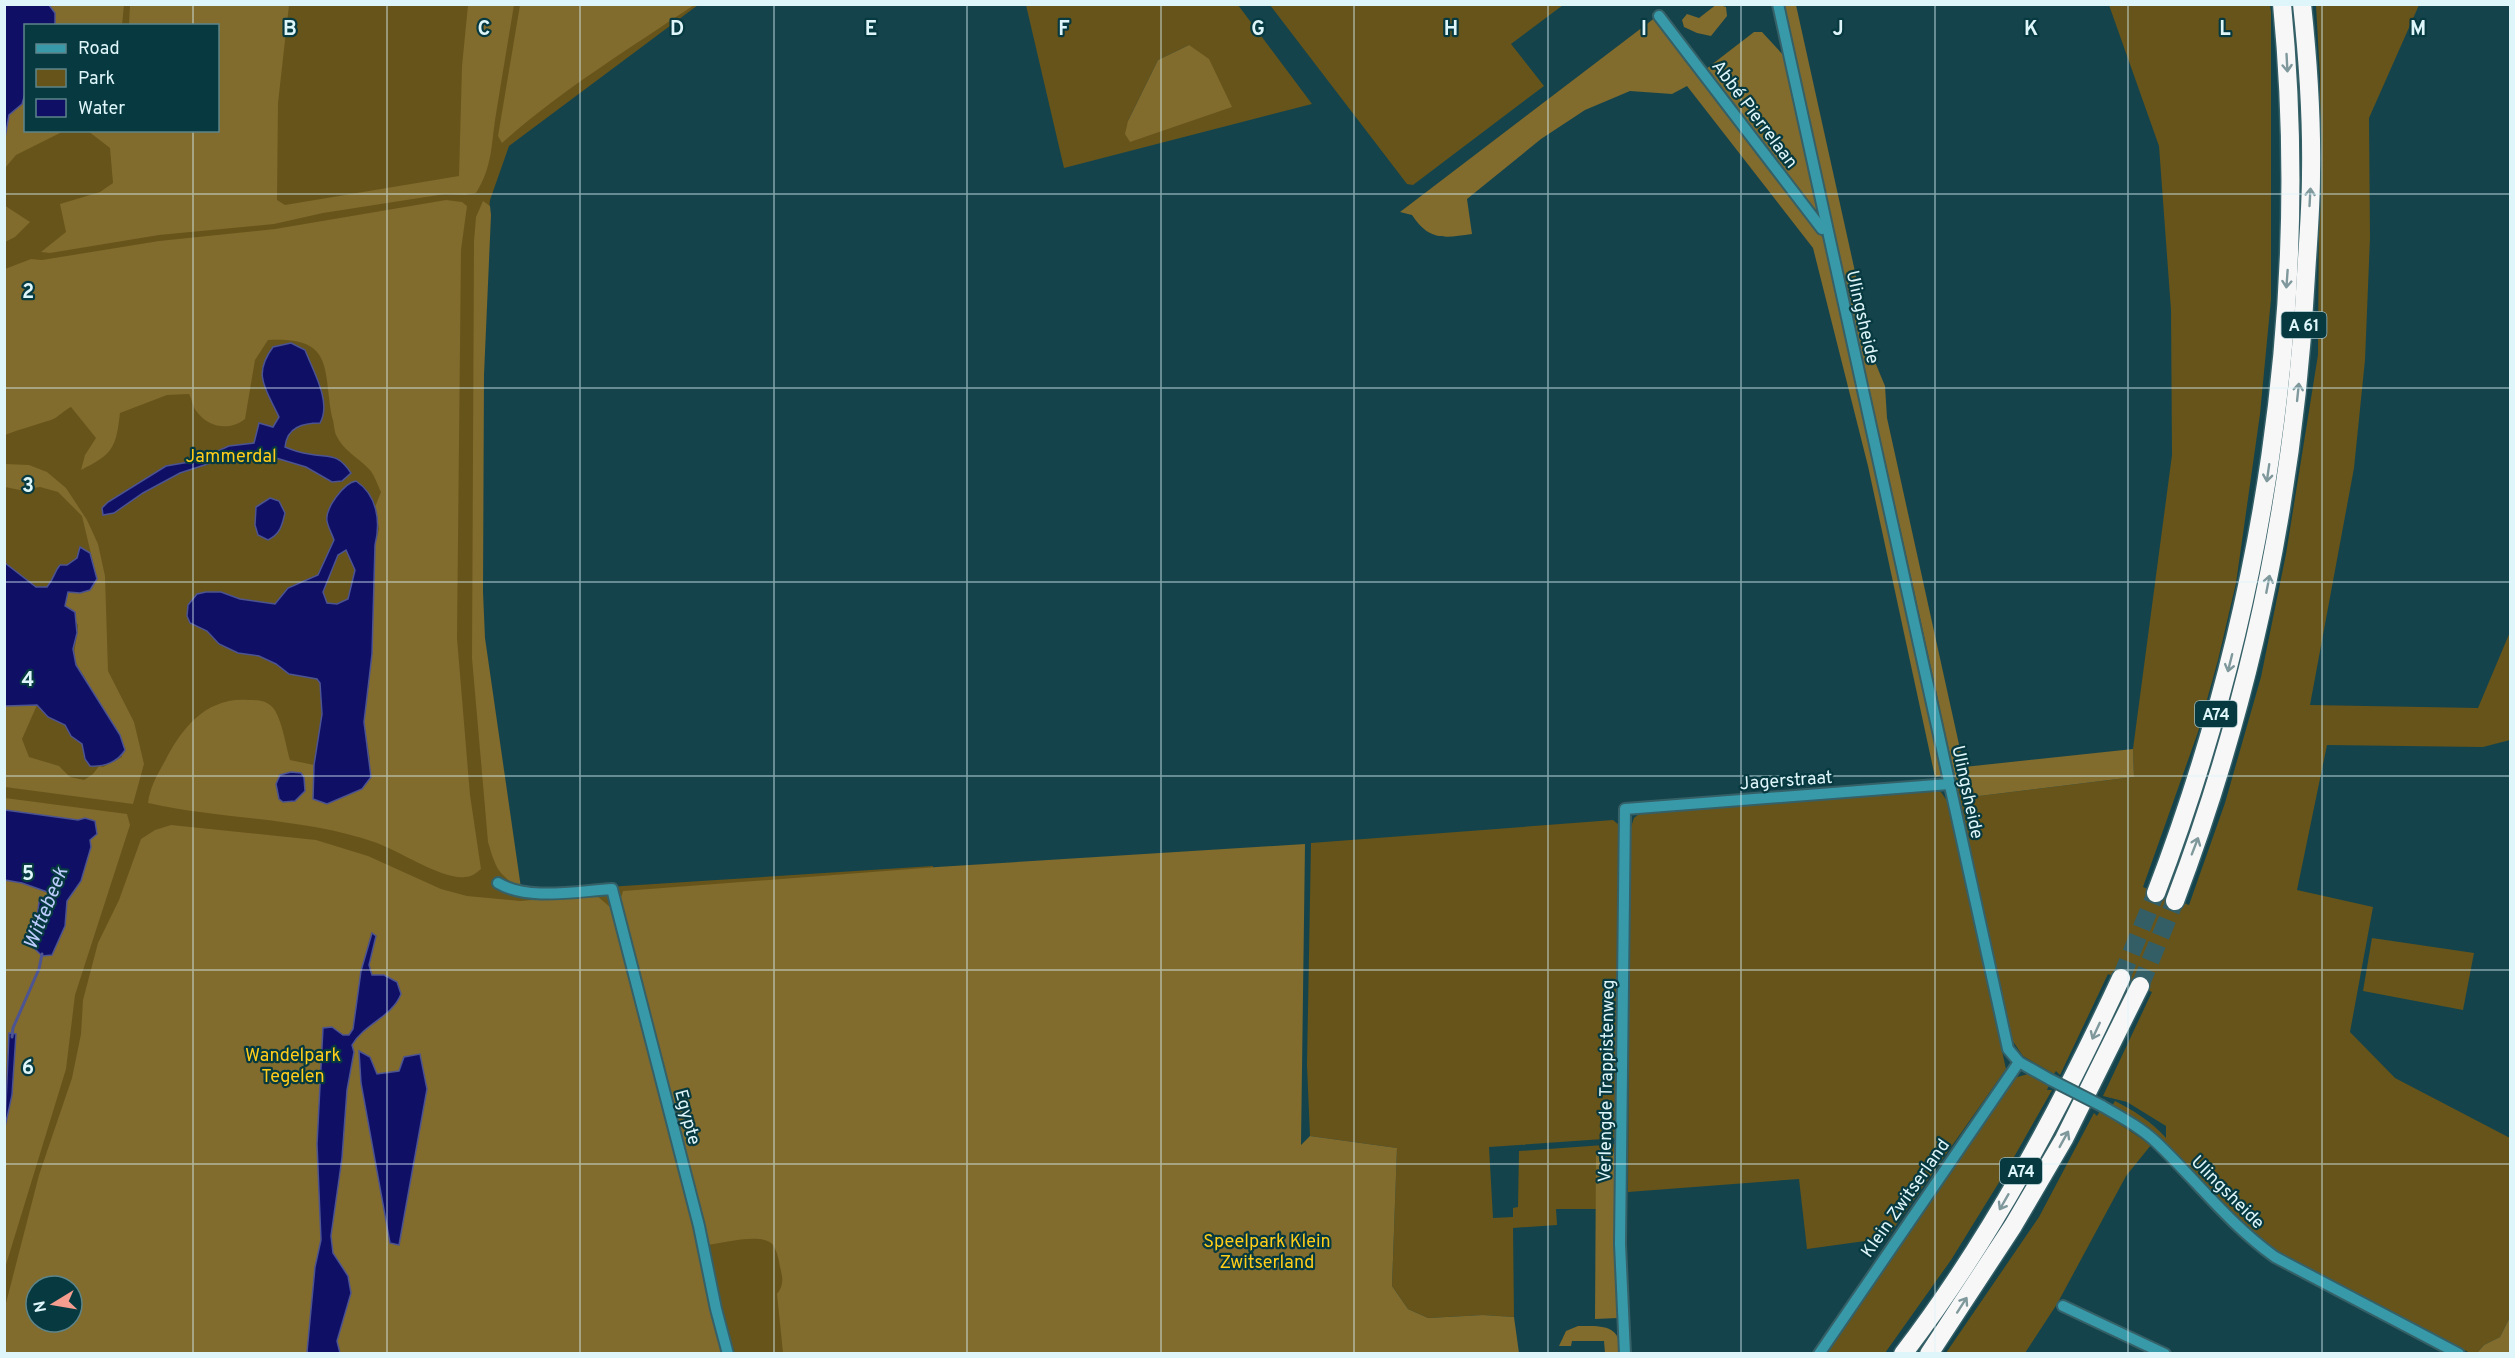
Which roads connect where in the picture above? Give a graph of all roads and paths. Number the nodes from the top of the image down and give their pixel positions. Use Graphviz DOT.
graph roads {
  1 [pos="1778,4"];
  2 [pos="2282,4"];
  3 [pos="2302,4"];
  4 [pos="1659,16"];
  5 [pos="1826,228"];
  6 [pos="2244,606"];
  7 [pos="2256,641"];
  8 [pos="1949,784"];
  9 [pos="1625,809"];
  10 [pos="498,883"];
  11 [pos="2156,893"];
  12 [pos="2175,901"];
  13 [pos="2121,978"];
  14 [pos="2140,986"];
  15 [pos="2019,1062"];
  16 [pos="2063,1306"];
  17 [pos="728,1353"];
  18 [pos="1625,1353"];
  19 [pos="1819,1353"];
  20 [pos="1903,1353"];
  21 [pos="1929,1353"];
  22 [pos="2165,1353"];
  23 [pos="2459,1353"];
  1 -- 5 [label="street, Ulingsheide"];
  2 -- 6 [label="highway, A 61, one-way"];
  7 -- 3 [label="highway, A 61, one-way"];
  4 -- 5 [label="street, Abbé Pierrelaan"];
  5 -- 8 [label="street, Ulingsheide"];
  6 -- 11 [label="highway, A74, one-way"];
  12 -- 7 [label="highway, A74, one-way"];
  8 -- 9 [label="street, Jagerstraat"];
  8 -- 15 [label="street, Ulingsheide"];
  9 -- 18 [label="street, Verlengde Trappistenweg"];
  10 -- 17 [label="street, Egypte"];
  13 -- 20 [label="highway, A74, one-way"];
  21 -- 14 [label="highway, A74, one-way"];
  15 -- 19 [label="street, Klein Zwitserland"];
  15 -- 23 [label="street, Ulingsheide, bridge"];
  16 -- 22 [label="street"];
}
